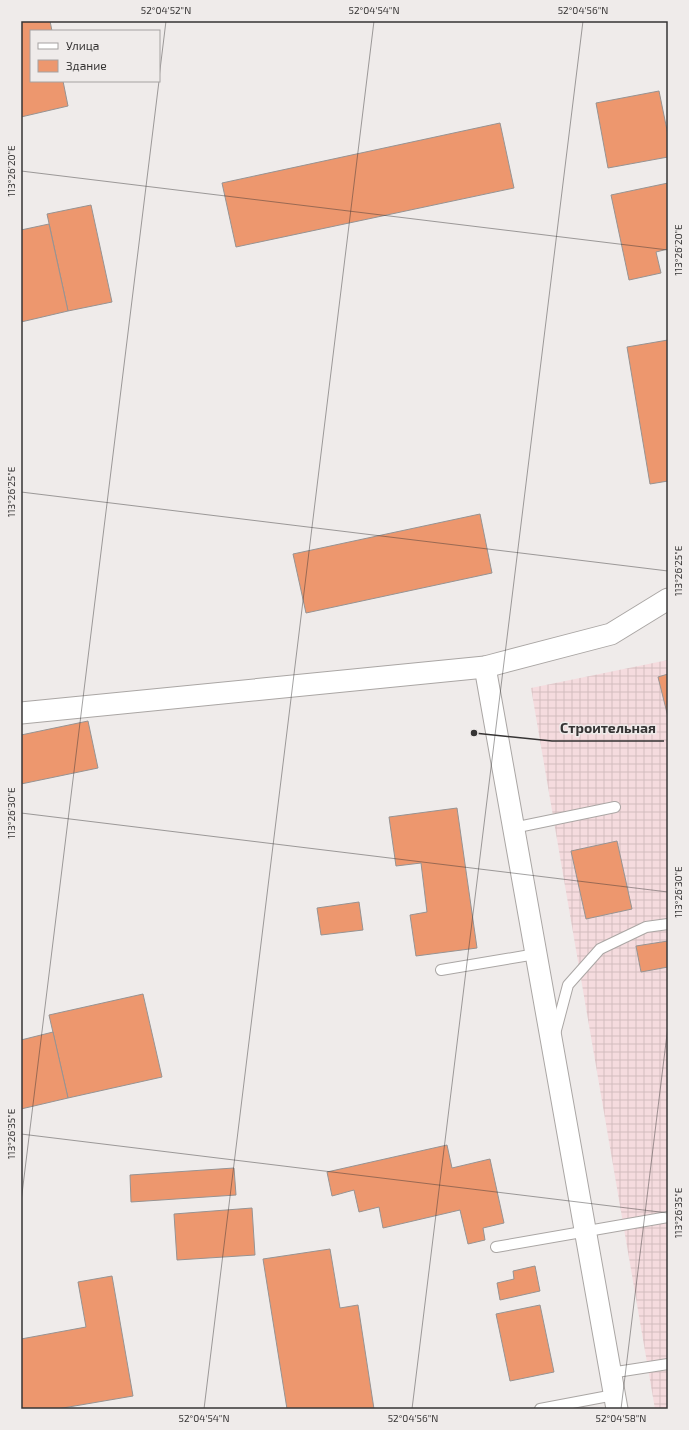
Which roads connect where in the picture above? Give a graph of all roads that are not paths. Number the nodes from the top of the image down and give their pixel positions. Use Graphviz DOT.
graph roads {
  1 [pos="668,599"];
  2 [pos="485,668"];
  3 [pos="21,713"];
  4 [pos="615,807"];
  5 [pos="513,828"];
  6 [pos="668,924"];
  7 [pos="536,954"];
  8 [pos="441,970"];
  9 [pos="552,1045"];
  10 [pos="668,1217"];
  11 [pos="585,1232"];
  12 [pos="496,1246"];
  13 [pos="668,1364"];
  14 [pos="610,1373"];
  15 [pos="615,1402"];
  16 [pos="540,1409"];
  1 -- 2 [label="street"];
  2 -- 3 [label="street"];
  2 -- 5 [label="street"];
  4 -- 5 [label="lane"];
  5 -- 7 [label="street"];
  6 -- 9 [label="lane"];
  7 -- 8 [label="lane"];
  7 -- 9 [label="street"];
  9 -- 11 [label="street"];
  10 -- 11 [label="lane"];
  11 -- 12 [label="lane"];
  11 -- 14 [label="street"];
  13 -- 14 [label="lane"];
  14 -- 15 [label="street"];
  15 -- 16 [label="lane"];
}
